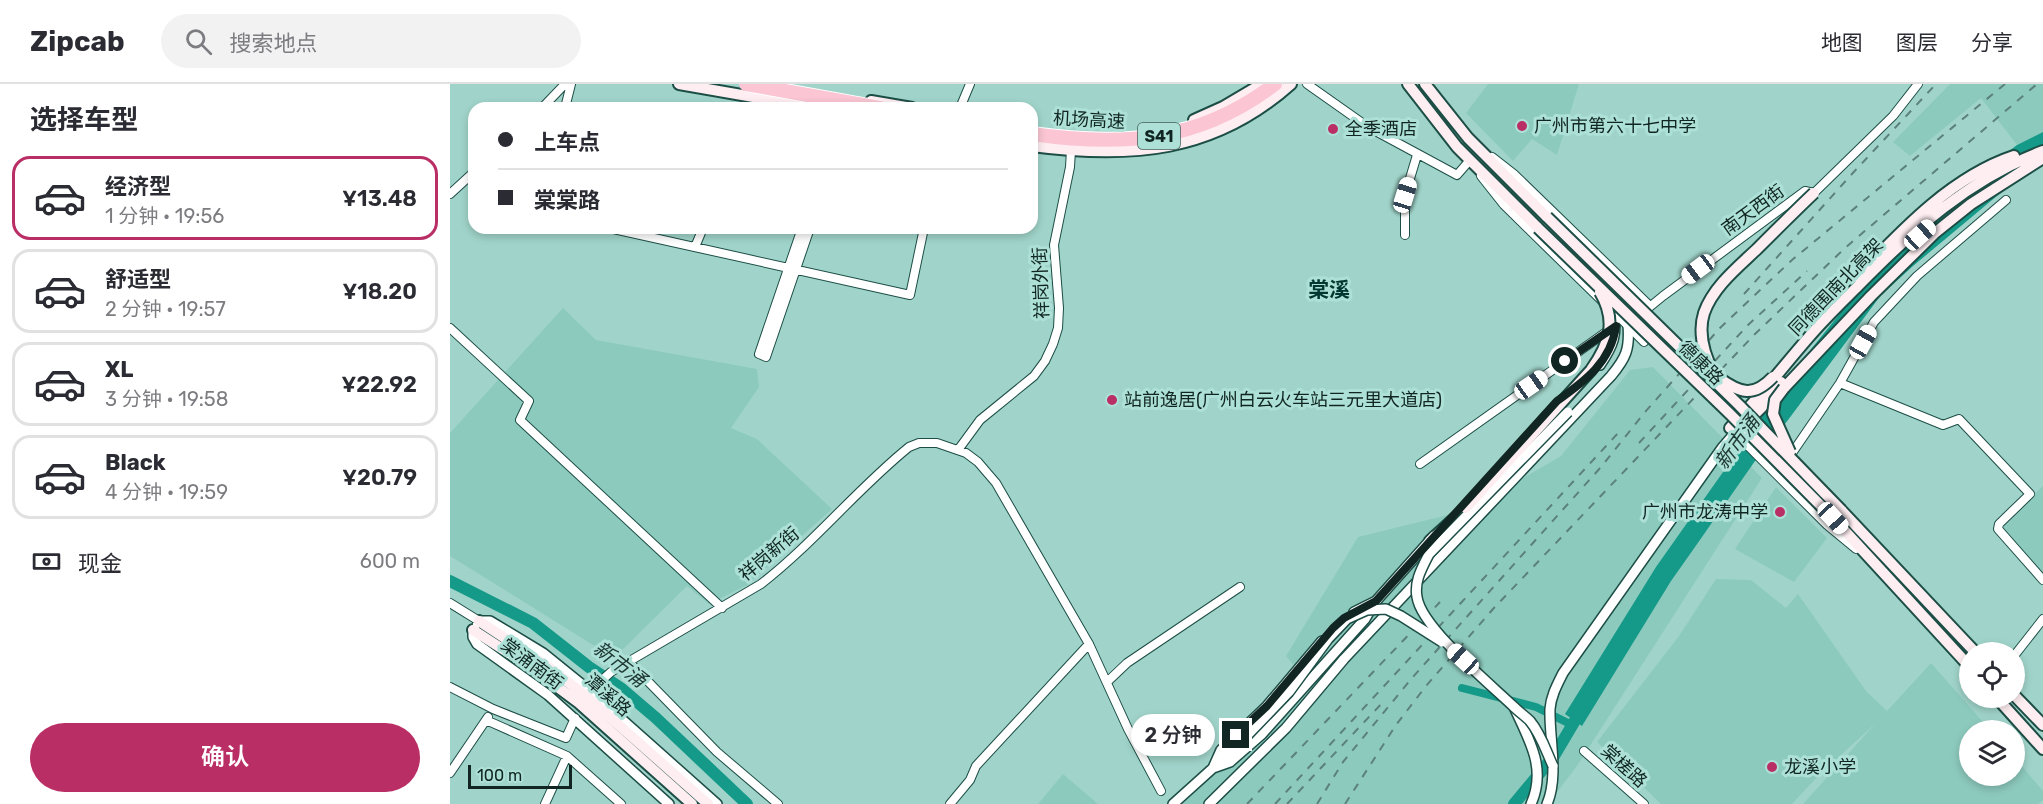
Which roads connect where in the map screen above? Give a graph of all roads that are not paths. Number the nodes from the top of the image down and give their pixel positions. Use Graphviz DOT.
graph roads {
  1 [pos="565,84"];
  2 [pos="571,84"];
  3 [pos="678,84"];
  4 [pos="746,84"];
  5 [pos="777,84"];
  6 [pos="970,84"];
  7 [pos="1262,84"];
  8 [pos="1275,84"];
  9 [pos="1290,84"];
  10 [pos="1307,84"];
  11 [pos="1401,84"];
  12 [pos="1408,84"];
  13 [pos="1918,84"];
  14 [pos="1428,86"];
  15 [pos="1421,101"];
  16 [pos="548,102"];
  17 [pos="566,102"];
  18 [pos="755,102"];
  19 [pos="846,102"];
  20 [pos="852,102"];
  21 [pos="962,102"];
  22 [pos="1038,128"];
  23 [pos="1038,135"];
  24 [pos="1038,147"];
  25 [pos="1479,149"];
  26 [pos="1071,150"];
  27 [pos="2043,150"];
  28 [pos="1417,155"];
  29 [pos="2043,158"];
  30 [pos="1470,160"];
  31 [pos="468,178"];
  32 [pos="1814,193"];
  33 [pos="450,194"];
  34 [pos="2006,201"];
  35 [pos="636,234"];
  36 [pos="700,234"];
  37 [pos="801,234"];
  38 [pos="807,234"];
  39 [pos="923,234"];
  40 [pos="1405,235"];
  41 [pos="695,247"];
  42 [pos="1598,254"];
  43 [pos="792,269"];
  44 [pos="1577,276"];
  45 [pos="1589,277"];
  46 [pos="1650,306"];
  47 [pos="1613,311"];
  48 [pos="1622,324"];
  49 [pos="1822,327"];
  50 [pos="450,328"];
  51 [pos="1644,342"];
  52 [pos="1690,357"];
  53 [pos="1611,376"];
  54 [pos="1715,376"];
  55 [pos="1840,382"];
  56 [pos="1736,433"];
  57 [pos="958,450"];
  58 [pos="1420,464"];
  59 [pos="1798,465"];
  60 [pos="1777,475"];
  61 [pos="1430,541"];
  62 [pos="1874,563"];
  63 [pos="1407,566"];
  64 [pos="1420,579"];
  65 [pos="2043,580"];
  66 [pos="1240,587"];
  67 [pos="1376,601"];
  68 [pos="450,603"];
  69 [pos="722,608"];
  70 [pos="2043,619"];
  71 [pos="476,626"];
  72 [pos="495,638"];
  73 [pos="1966,642"];
  74 [pos="2025,642"];
  75 [pos="1089,644"];
  76 [pos="1447,645"];
  77 [pos="1959,654"];
  78 [pos="629,662"];
  79 [pos="1107,682"];
  80 [pos="450,687"];
  81 [pos="590,691"];
  82 [pos="2025,706"];
  83 [pos="1514,707"];
  84 [pos="2006,708"];
  85 [pos="493,709"];
  86 [pos="575,718"];
  87 [pos="486,720"];
  88 [pos="2043,725"];
  89 [pos="2043,749"];
  90 [pos="1584,751"];
  91 [pos="567,756"];
  92 [pos="1553,766"];
  93 [pos="1213,768"];
  94 [pos="450,773"];
  95 [pos="1161,791"];
  96 [pos="545,804"];
  97 [pos="621,804"];
  98 [pos="669,804"];
  99 [pos="692,804"];
  100 [pos="708,804"];
  101 [pos="717,804"];
  102 [pos="778,804"];
  103 [pos="950,804"];
  104 [pos="1173,804"];
  105 [pos="1209,804"];
  106 [pos="1531,804"];
  107 [pos="1547,804"];
  108 [pos="1644,804"];
  1 -- 16 [label="street"];
  2 -- 17 [label="street"];
  3 -- 18 [label="main road"];
  4 -- 19 [label="highway, bridge"];
  5 -- 20 [label="main road"];
  6 -- 21 [label="street"];
  7 -- 22 [label="main road"];
  8 -- 23 [label="highway, 机场高速 / S41"];
  9 -- 26 [label="main road"];
  10 -- 28 [label="street"];
  11 -- 15 [label="main road"];
  12 -- 15 [label="main road, 德康路"];
  13 -- 32 [label="street"];
  14 -- 25 [label="main road, 德康路"];
  15 -- 30 [label="main road, 德康路"];
  24 -- 26 [label="main road"];
  25 -- 42 [label="street"];
  25 -- 52 [label="main road, 德康路, bridge"];
  26 -- 57 [label="street, 祥岗外街"];
  27 -- 49 [label="main road, 同德围南北高架"];
  27 -- 54 [label="main road, bridge"];
  28 -- 30 [label="street"];
  28 -- 40 [label="street"];
  29 -- 49 [label="main road, 同德围南北高架"];
  29 -- 59 [label="main road, bridge"];
  30 -- 44 [label="street"];
  30 -- 45 [label="main road, 德康路, bridge"];
  31 -- 33 [label="street"];
  32 -- 46 [label="street, 南天西街"];
  32 -- 54 [label="main road, bridge"];
  34 -- 55 [label="street"];
  35 -- 41 [label="street"];
  36 -- 41 [label="street"];
  37 -- 43 [label="street"];
  38 -- 43 [label="street"];
  39 -- 43 [label="street"];
  41 -- 43 [label="street"];
  42 -- 44 [label="street"];
  42 -- 46 [label="street"];
  43 -- 43 [label="street"];
  44 -- 47 [label="street"];
  45 -- 61 [label="main road, bridge"];
  45 -- 62 [label="main road, 德康路, bridge"];
  46 -- 48 [label="street, 南天西街"];
  47 -- 48 [label="street"];
  48 -- 51 [label="street"];
  48 -- 53 [label="street"];
  48 -- 58 [label="street, 南天西街"];
  48 -- 61 [label="street"];
  49 -- 56 [label="main road, 同德围南北高架"];
  50 -- 69 [label="street"];
  52 -- 54 [label="main road, bridge"];
  52 -- 59 [label="main road, 德康路, bridge"];
  53 -- 64 [label="street"];
  53 -- 76 [label="street, bridge"];
  55 -- 60 [label="street"];
  55 -- 65 [label="street"];
  56 -- 60 [label="street"];
  56 -- 92 [label="street"];
  57 -- 69 [label="street, 祥岗新街"];
  57 -- 75 [label="street, 祥岗新街"];
  59 -- 73 [label="main road, 德康路, bridge"];
  60 -- 62 [label="street"];
  61 -- 63 [label="street"];
  62 -- 77 [label="main road, 德康路"];
  63 -- 64 [label="street"];
  63 -- 67 [label="street"];
  64 -- 105 [label="street"];
  66 -- 79 [label="street"];
  67 -- 93 [label="street"];
  67 -- 93 [label="street"];
  68 -- 71 [label="street"];
  69 -- 78 [label="street, 祥岗新街"];
  70 -- 74 [label="street"];
  71 -- 72 [label="main road, 潭溪路"];
  71 -- 81 [label="street, 棠涌南街"];
  71 -- 86 [label="street, 棠涌南街"];
  72 -- 99 [label="main road, 潭溪路"];
  72 -- 100 [label="main road, 潭溪路"];
  75 -- 79 [label="street, 祥岗新街"];
  75 -- 103 [label="street"];
  76 -- 83 [label="street, bridge"];
  76 -- 93 [label="street, bridge"];
  78 -- 81 [label="street, 祥岗新街"];
  78 -- 102 [label="street"];
  79 -- 95 [label="street, 祥岗新街"];
  80 -- 85 [label="street"];
  81 -- 101 [label="street, 棠涌南街"];
  82 -- 88 [label="main road"];
  83 -- 92 [label="street, bridge"];
  83 -- 106 [label="street"];
  84 -- 89 [label="main road"];
  85 -- 86 [label="street"];
  85 -- 87 [label="street"];
  86 -- 98 [label="street, 棠涌南街"];
  87 -- 91 [label="street"];
  87 -- 94 [label="street"];
  90 -- 108 [label="street, 棠槎路"];
  91 -- 96 [label="street"];
  91 -- 97 [label="street"];
  92 -- 107 [label="street"];
  93 -- 104 [label="street"];
}
